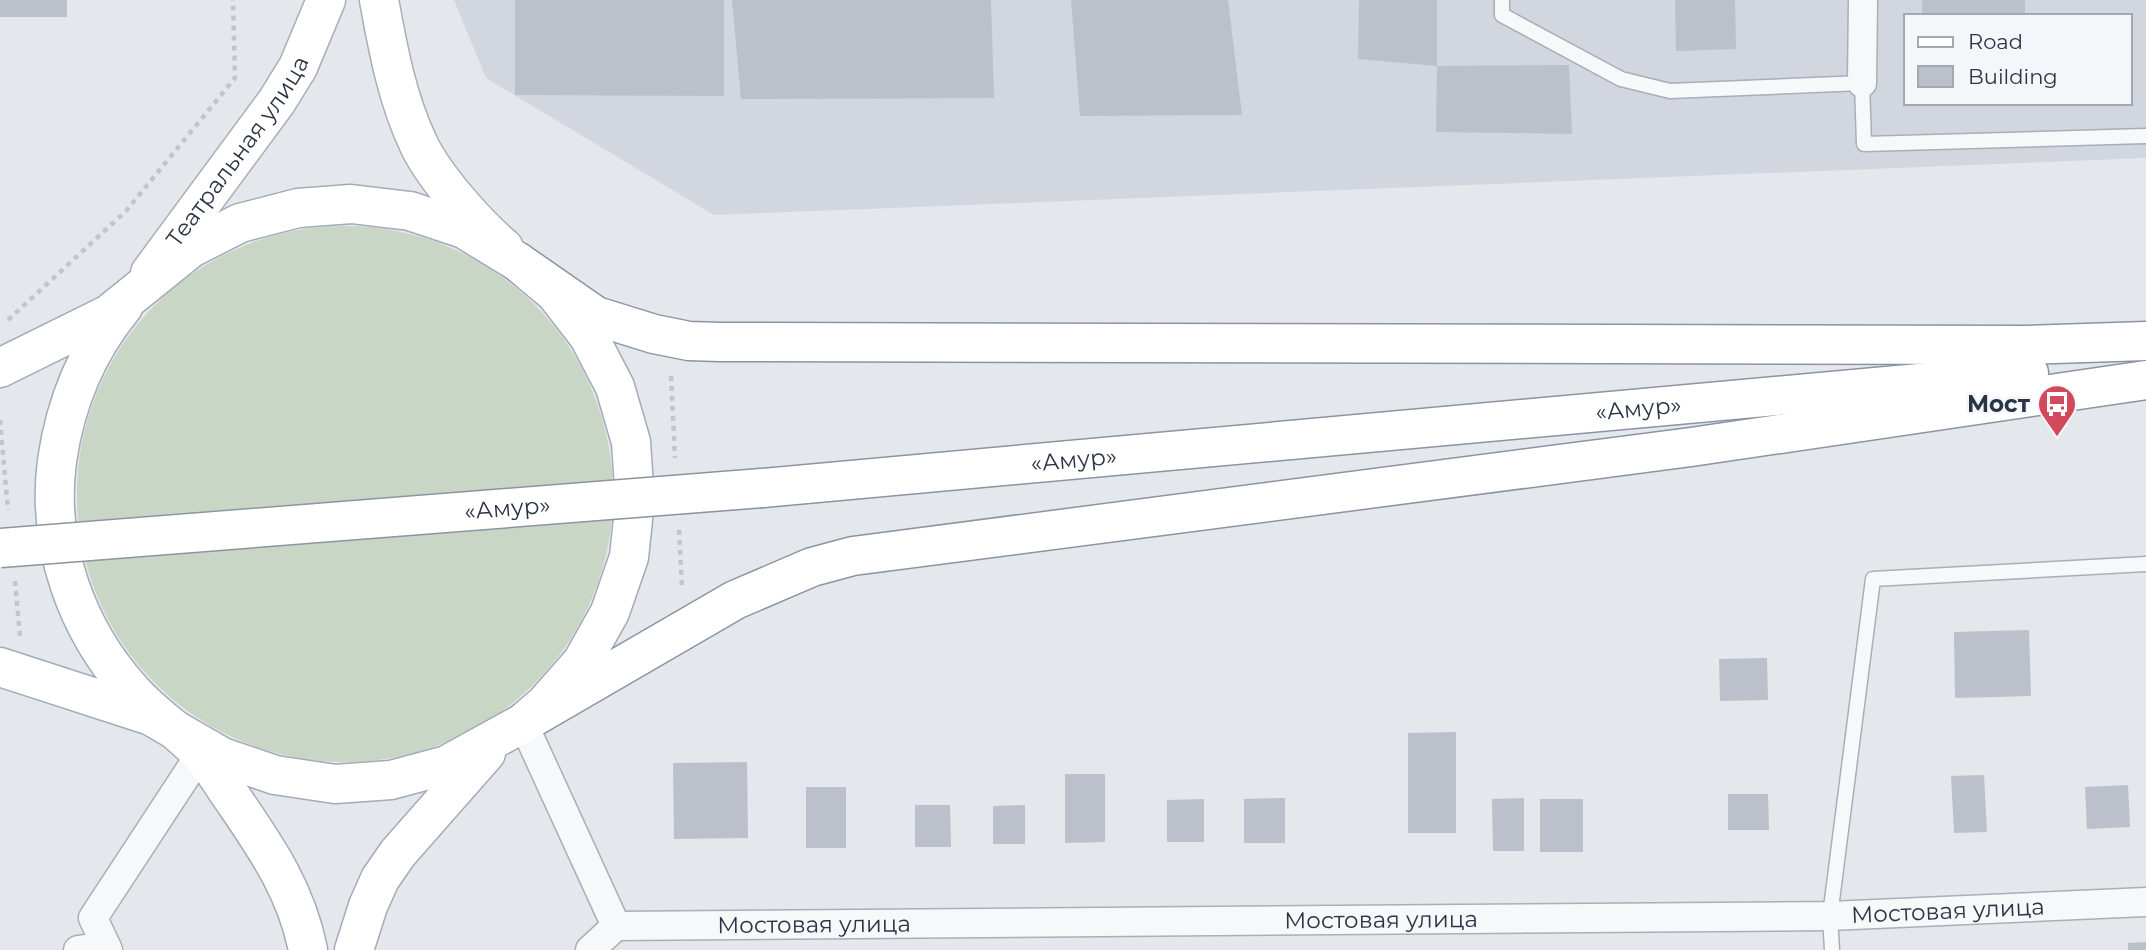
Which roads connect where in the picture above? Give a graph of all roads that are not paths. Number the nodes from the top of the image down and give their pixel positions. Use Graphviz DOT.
graph roads {
  1 [pos="326,0"];
  2 [pos="379,0"];
  3 [pos="1502,0"];
  4 [pos="1863,0"];
  5 [pos="1862,83"];
  6 [pos="2146,136"];
  7 [pos="518,261"];
  8 [pos="136,293"];
  9 [pos="2146,341"];
  10 [pos="2146,362"];
  11 [pos="0,368"];
  12 [pos="2146,380"];
  13 [pos="0,548"];
  14 [pos="2146,564"];
  15 [pos="0,667"];
  16 [pos="523,723"];
  17 [pos="169,725"];
  18 [pos="201,753"];
  19 [pos="2146,902"];
  20 [pos="1830,916"];
  21 [pos="616,926"];
  22 [pos="97,949"];
  23 [pos="308,950"];
  24 [pos="354,950"];
  25 [pos="590,950"];
  26 [pos="1832,950"];
  1 -- 8 [label="main road, Театральная улица"];
  2 -- 7 [label="main road"];
  3 -- 5 [label="lane"];
  4 -- 5 [label="street"];
  5 -- 6 [label="lane"];
  7 -- 8 [label="main road"];
  7 -- 9 [label="main road"];
  7 -- 16 [label="main road"];
  8 -- 11 [label="main road"];
  8 -- 17 [label="main road"];
  10 -- 13 [label="main road, «Амур», bridge"];
  12 -- 16 [label="main road"];
  14 -- 20 [label="lane"];
  15 -- 17 [label="main road"];
  16 -- 17 [label="main road"];
  16 -- 21 [label="street"];
  16 -- 24 [label="main road"];
  17 -- 18 [label="main road"];
  18 -- 22 [label="street"];
  18 -- 23 [label="main road"];
  19 -- 20 [label="street, Мостовая улица"];
  20 -- 21 [label="street, Мостовая улица"];
  20 -- 26 [label="lane"];
  21 -- 25 [label="street"];
}
